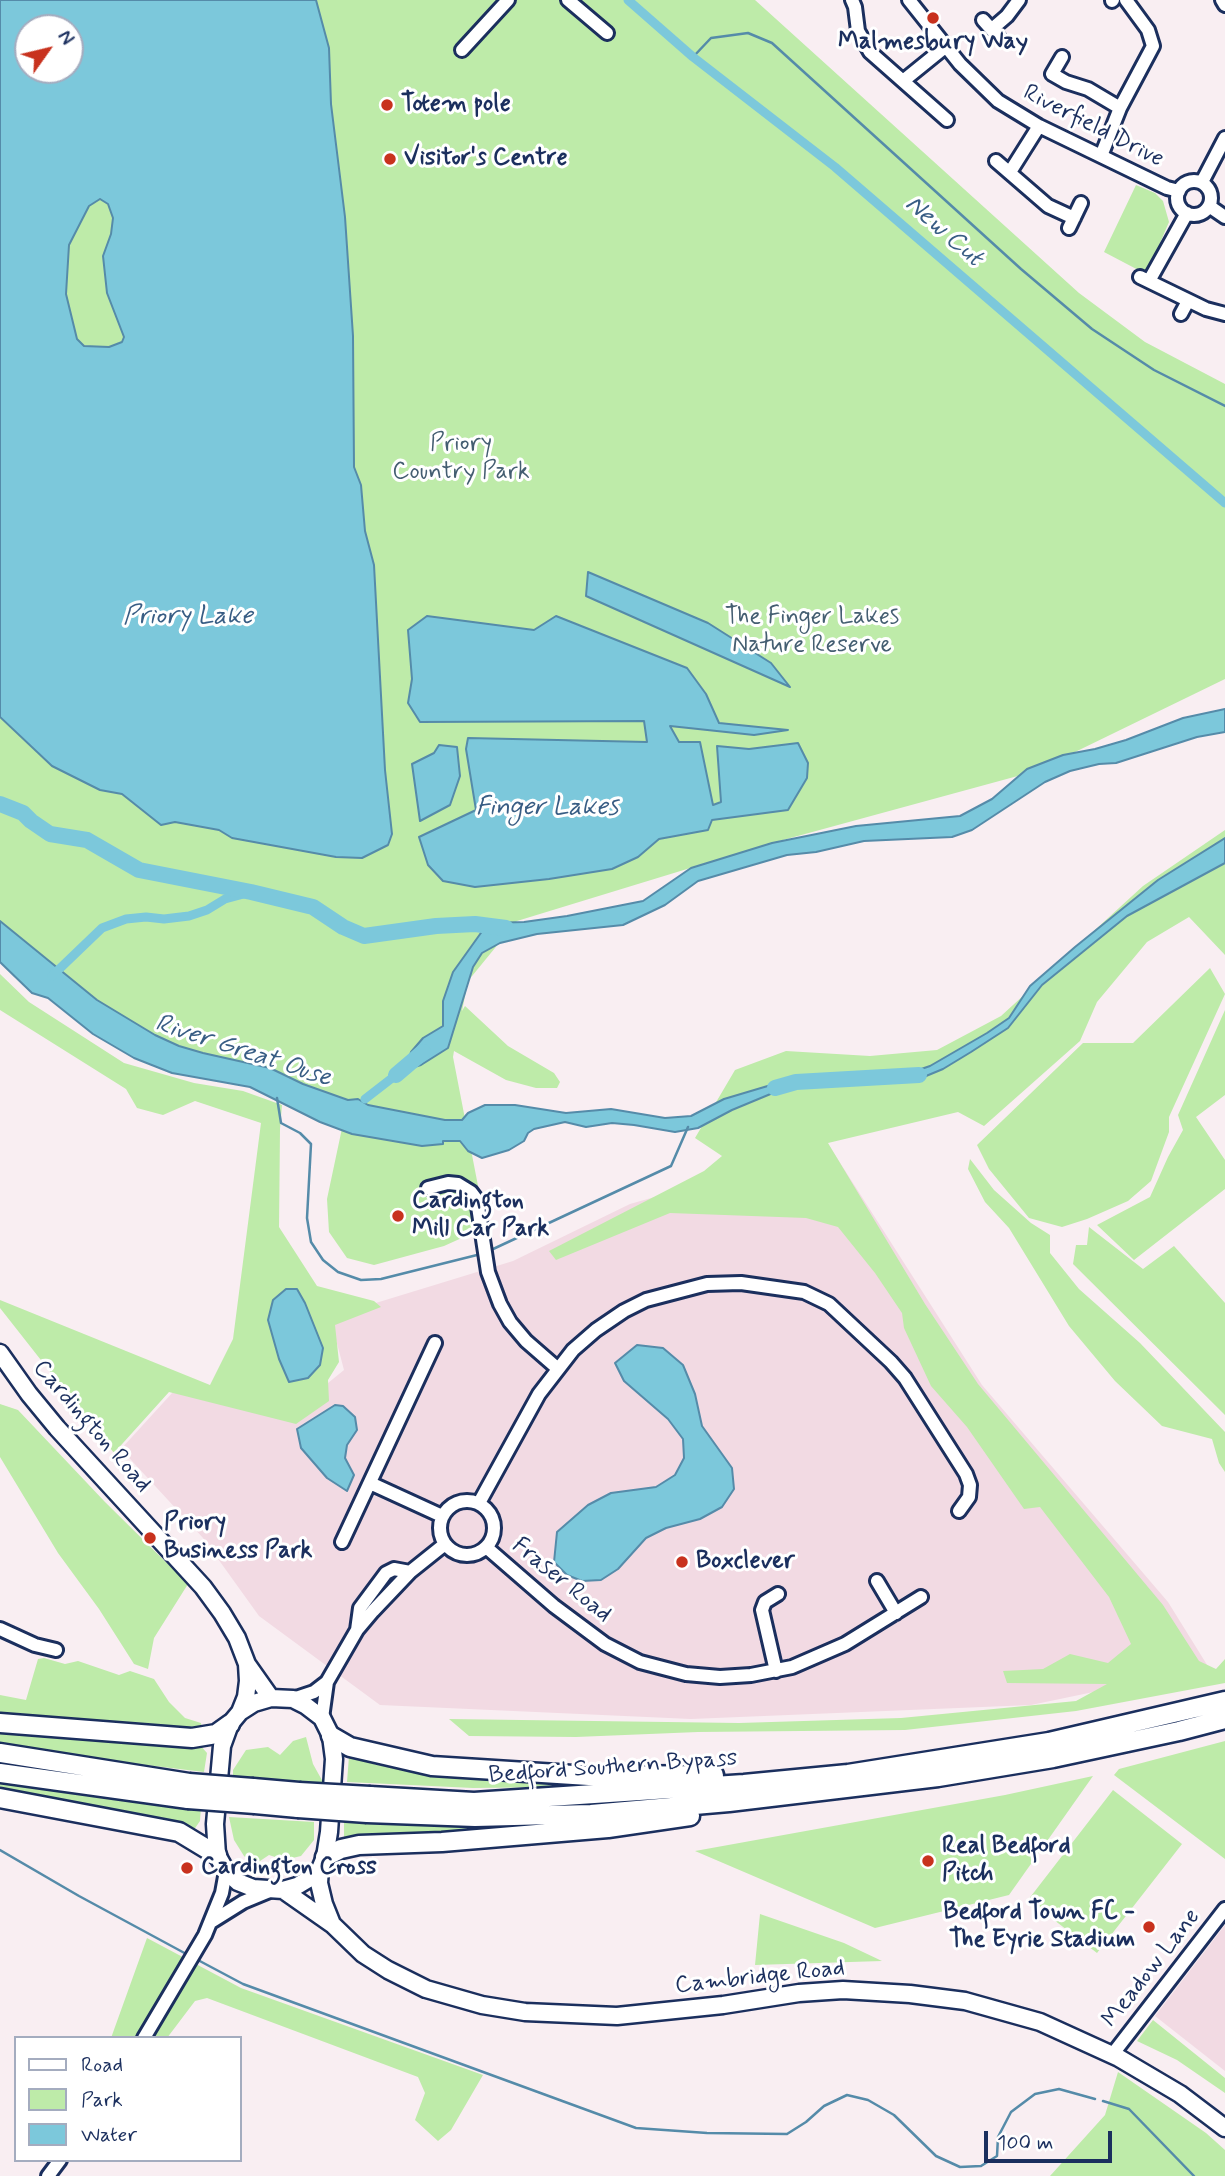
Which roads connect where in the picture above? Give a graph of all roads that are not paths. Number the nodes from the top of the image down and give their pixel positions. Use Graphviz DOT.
graph roads {
  1 [pos="508,0"];
  2 [pos="568,0"];
  3 [pos="852,0"];
  4 [pos="909,0"];
  5 [pos="1019,0"];
  6 [pos="1126,0"];
  7 [pos="1222,0"];
  8 [pos="1225,5"];
  9 [pos="991,29"];
  10 [pos="607,33"];
  11 [pos="945,47"];
  12 [pos="462,50"];
  13 [pos="1062,57"];
  14 [pos="903,81"];
  15 [pos="1120,108"];
  16 [pos="947,120"];
  17 [pos="1039,126"];
  18 [pos="1225,138"];
  19 [pos="1101,156"];
  20 [pos="996,161"];
  21 [pos="1010,172"];
  22 [pos="1202,183"];
  23 [pos="1179,191"];
  24 [pos="1082,203"];
  25 [pos="1209,206"];
  26 [pos="1187,213"];
  27 [pos="1225,217"];
  28 [pos="1188,301"];
  29 [pos="1181,314"];
  30 [pos="1225,314"];
  31 [pos="428,1188"];
  32 [pos="435,1343"];
  33 [pos="0,1353"];
  34 [pos="557,1368"];
  35 [pos="370,1483"];
  36 [pos="479,1503"];
  37 [pos="959,1511"];
  38 [pos="442,1516"];
  39 [pos="342,1542"];
  40 [pos="445,1544"];
  41 [pos="486,1547"];
  42 [pos="877,1581"];
  43 [pos="778,1594"];
  44 [pos="921,1597"];
  45 [pos="896,1613"];
  46 [pos="0,1629"];
  47 [pos="56,1650"];
  48 [pos="247,1664"];
  49 [pos="776,1671"];
  50 [pos="327,1682"];
  51 [pos="271,1699"];
  52 [pos="293,1699"];
  53 [pos="1225,1701"];
  54 [pos="235,1718"];
  55 [pos="322,1718"];
  56 [pos="1225,1719"];
  57 [pos="0,1723"];
  58 [pos="331,1736"];
  59 [pos="0,1753"];
  60 [pos="0,1773"];
  61 [pos="848,1774"];
  62 [pos="188,1791"];
  63 [pos="0,1797"];
  64 [pos="729,1802"];
  65 [pos="368,1805"];
  66 [pos="217,1855"];
  67 [pos="322,1863"];
  68 [pos="226,1871"];
  69 [pos="277,1890"];
  70 [pos="1225,1909"];
  71 [pos="211,1922"];
  72 [pos="333,1925"];
  73 [pos="145,2036"];
  74 [pos="1112,2054"];
  75 [pos="1225,2128"];
  1 -- 12 [label="street"];
  2 -- 10 [label="street"];
  3 -- 14 [label="street"];
  4 -- 11 [label="street, Riverfield Drive"];
  5 -- 9 [label="street"];
  6 -- 15 [label="street"];
  7 -- 8 [label="street"];
  11 -- 14 [label="street"];
  11 -- 17 [label="street, Riverfield Drive"];
  13 -- 15 [label="street"];
  14 -- 16 [label="street"];
  15 -- 19 [label="street"];
  17 -- 19 [label="street, Riverfield Drive"];
  17 -- 21 [label="street"];
  18 -- 22 [label="street"];
  19 -- 23 [label="street, Riverfield Drive"];
  20 -- 21 [label="street"];
  21 -- 24 [label="street"];
  22 -- 23 [label="street"];
  22 -- 25 [label="street"];
  23 -- 26 [label="street"];
  25 -- 26 [label="street"];
  25 -- 27 [label="street"];
  26 -- 28 [label="street"];
  28 -- 29 [label="street"];
  28 -- 30 [label="street"];
  31 -- 34 [label="street"];
  32 -- 35 [label="street"];
  33 -- 48 [label="main road, Cardington Road"];
  34 -- 36 [label="street"];
  34 -- 37 [label="street"];
  35 -- 38 [label="street"];
  35 -- 39 [label="street"];
  36 -- 38 [label="street"];
  36 -- 41 [label="street"];
  38 -- 40 [label="street"];
  40 -- 41 [label="street"];
  40 -- 50 [label="street"];
  41 -- 49 [label="street, Fraser Road"];
  42 -- 45 [label="street"];
  43 -- 49 [label="street"];
  44 -- 45 [label="street, Fraser Road"];
  45 -- 49 [label="street, Fraser Road"];
  46 -- 47 [label="street"];
  48 -- 51 [label="main road, Cardington Road"];
  48 -- 54 [label="main road, Cardington Road"];
  50 -- 52 [label="street"];
  50 -- 55 [label="street"];
  51 -- 52 [label="main road"];
  51 -- 54 [label="main road"];
  52 -- 55 [label="main road"];
  53 -- 61 [label="highway, Bedford Southern Bypass"];
  54 -- 57 [label="highway"];
  54 -- 66 [label="main road"];
  55 -- 58 [label="main road"];
  56 -- 64 [label="highway, Bedford Southern Bypass"];
  58 -- 61 [label="highway"];
  58 -- 67 [label="main road"];
  59 -- 62 [label="highway, Bedford Southern Bypass"];
  60 -- 62 [label="highway, Bedford Southern Bypass"];
  61 -- 65 [label="highway, Bedford Southern Bypass"];
  62 -- 65 [label="highway, Bedford Southern Bypass, bridge"];
  63 -- 66 [label="highway"];
  64 -- 65 [label="highway, Bedford Southern Bypass"];
  64 -- 67 [label="highway"];
  66 -- 68 [label="main road"];
  67 -- 69 [label="main road"];
  67 -- 72 [label="main road, Cambridge Road"];
  68 -- 69 [label="main road"];
  68 -- 71 [label="street"];
  69 -- 71 [label="street"];
  69 -- 72 [label="main road, Cambridge Road"];
  70 -- 74 [label="street, Meadow Lane"];
  71 -- 73 [label="street"];
  72 -- 74 [label="main road, Cambridge Road"];
  74 -- 75 [label="main road, Cambridge Road"];
}
